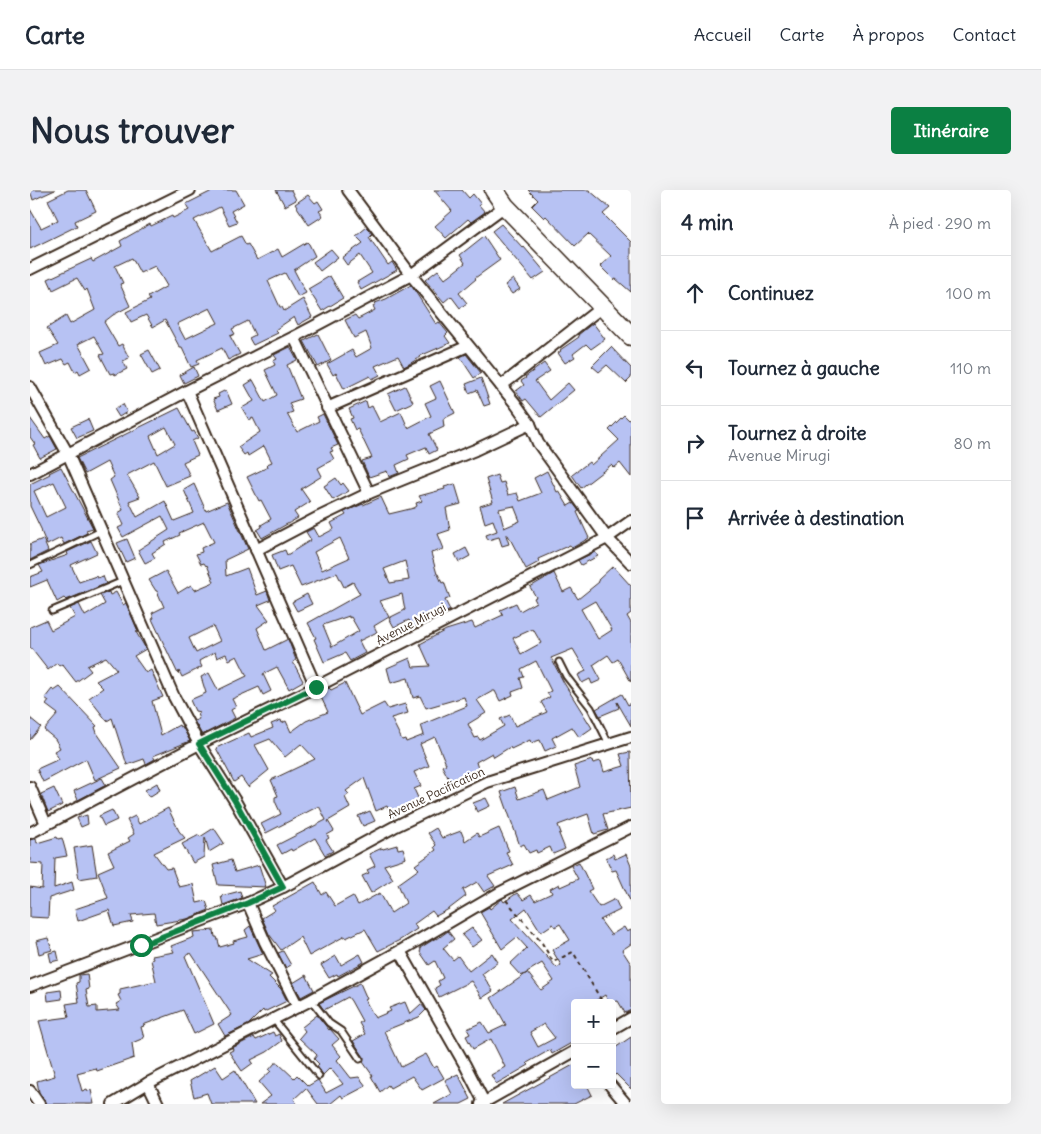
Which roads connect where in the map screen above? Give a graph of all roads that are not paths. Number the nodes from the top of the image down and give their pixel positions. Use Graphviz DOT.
graph roads {
  1 [pos="190,190"];
  2 [pos="348,190"];
  3 [pos="494,190"];
  4 [pos="505,206"];
  5 [pos="30,269"];
  6 [pos="411,275"];
  7 [pos="602,307"];
  8 [pos="631,336"];
  9 [pos="294,337"];
  10 [pos="468,346"];
  11 [pos="500,386"];
  12 [pos="30,388"];
  13 [pos="187,390"];
  14 [pos="327,408"];
  15 [pos="530,424"];
  16 [pos="68,454"];
  17 [pos="30,474"];
  18 [pos="369,493"];
  19 [pos="631,521"];
  20 [pos="101,531"];
  21 [pos="607,538"];
  22 [pos="256,550"];
  23 [pos="631,563"];
  24 [pos="30,564"];
  25 [pos="123,581"];
  26 [pos="52,611"];
  27 [pos="559,662"];
  28 [pos="316,687"];
  29 [pos="631,737"];
  30 [pos="199,744"];
  31 [pos="610,744"];
  32 [pos="30,787"];
  33 [pos="46,824"];
  34 [pos="631,827"];
  35 [pos="30,833"];
  36 [pos="283,887"];
  37 [pos="248,903"];
  38 [pos="400,951"];
  39 [pos="30,986"];
  40 [pos="310,1000"];
  41 [pos="298,1007"];
  42 [pos="631,1018"];
  43 [pos="274,1020"];
  44 [pos="616,1027"];
  45 [pos="571,1053"];
  46 [pos="360,1059"];
  47 [pos="319,1076"];
  48 [pos="148,1084"];
  49 [pos="613,1089"];
  50 [pos="30,1091"];
  51 [pos="484,1103"];
  52 [pos="39,1104"];
  53 [pos="112,1104"];
  54 [pos="158,1104"];
  55 [pos="626,1104"];
  1 -- 5 [label="street"];
  2 -- 6 [label="street"];
  3 -- 4 [label="highway"];
  4 -- 6 [label="street"];
  4 -- 7 [label="highway"];
  6 -- 9 [label="street"];
  6 -- 10 [label="street"];
  7 -- 8 [label="highway"];
  7 -- 11 [label="street"];
  9 -- 13 [label="street"];
  9 -- 14 [label="street"];
  10 -- 11 [label="street"];
  10 -- 14 [label="street"];
  11 -- 15 [label="street"];
  12 -- 16 [label="street"];
  13 -- 16 [label="street"];
  13 -- 22 [label="street"];
  14 -- 18 [label="street"];
  15 -- 18 [label="street"];
  15 -- 21 [label="street"];
  16 -- 17 [label="street"];
  16 -- 20 [label="street"];
  18 -- 22 [label="street"];
  19 -- 21 [label="street, Avenue Mirugi"];
  20 -- 24 [label="lane"];
  20 -- 25 [label="street"];
  21 -- 23 [label="street"];
  21 -- 28 [label="street, Avenue Mirugi"];
  22 -- 28 [label="street"];
  25 -- 26 [label="lane"];
  25 -- 30 [label="street"];
  27 -- 31 [label="lane"];
  28 -- 30 [label="street, Avenue Mirugi"];
  29 -- 31 [label="street, Avenue Pacification"];
  30 -- 33 [label="street, Avenue Mirugi"];
  30 -- 36 [label="street"];
  31 -- 36 [label="street, Avenue Pacification"];
  32 -- 33 [label="street"];
  33 -- 35 [label="street, Avenue Mirugi"];
  34 -- 38 [label="street"];
  36 -- 37 [label="street, Avenue Pacification"];
  37 -- 39 [label="street, Avenue Pacification"];
  37 -- 41 [label="street"];
  38 -- 40 [label="street"];
  38 -- 51 [label="street"];
  40 -- 41 [label="street"];
  40 -- 46 [label="lane"];
  41 -- 43 [label="street"];
  42 -- 44 [label="street"];
  43 -- 47 [label="lane"];
  43 -- 48 [label="street"];
  45 -- 51 [label="street"];
  48 -- 53 [label="street"];
  48 -- 54 [label="street"];
  49 -- 55 [label="street"];
  50 -- 52 [label="street"];
}
